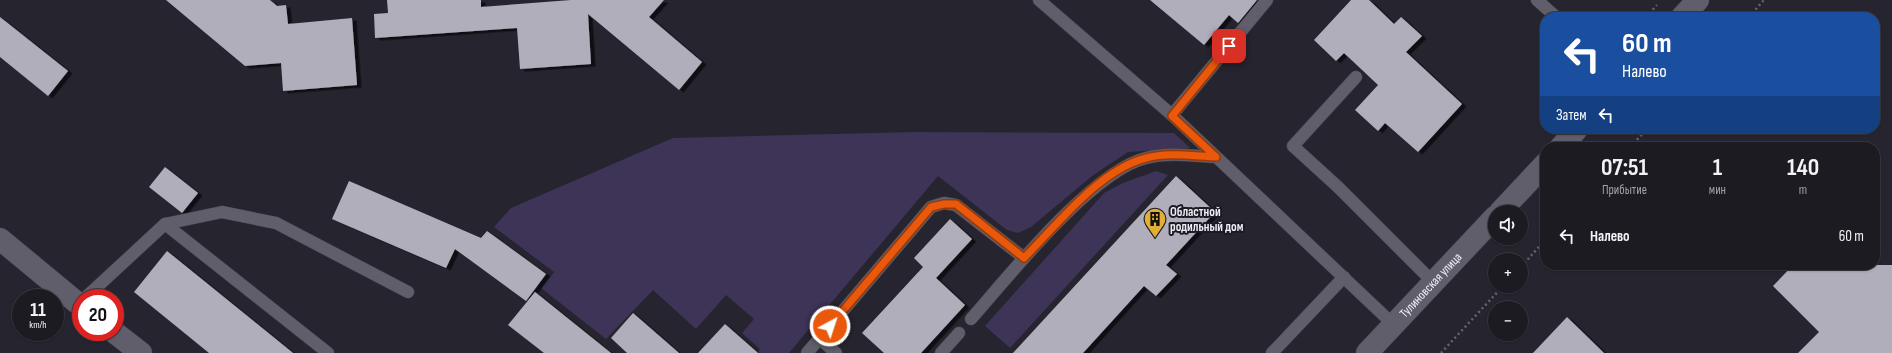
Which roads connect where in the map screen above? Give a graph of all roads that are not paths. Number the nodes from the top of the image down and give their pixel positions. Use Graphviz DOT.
graph roads {
  1 [pos="1039,0"];
  2 [pos="1267,0"];
  3 [pos="1537,0"];
  4 [pos="1698,0"];
  5 [pos="1550,12"];
  6 [pos="1687,12"];
  7 [pos="1356,77"];
  8 [pos="1172,116"];
  9 [pos="1573,134"];
  10 [pos="1565,142"];
  11 [pos="1216,157"];
  12 [pos="1540,169"];
  13 [pos="1507,205"];
  14 [pos="165,224"];
  15 [pos="1488,224"];
  16 [pos="0,240"];
  17 [pos="1024,258"];
  18 [pos="1344,277"];
  19 [pos="1434,282"];
  20 [pos="97,289"];
  21 [pos="408,292"];
  22 [pos="72,295"];
  23 [pos="971,319"];
  24 [pos="1395,326"];
  25 [pos="958,333"];
  26 [pos="819,338"];
  27 [pos="124,340"];
  28 [pos="141,353"];
  29 [pos="328,353"];
  30 [pos="807,353"];
  31 [pos="836,353"];
  32 [pos="941,353"];
  33 [pos="1272,353"];
  34 [pos="1367,353"];
  1 -- 8 [label="lane"];
  2 -- 8 [label="lane"];
  3 -- 5 [label="lane"];
  4 -- 6 [label="street"];
  7 -- 19 [label="lane"];
  8 -- 11 [label="lane"];
  9 -- 10 [label="street"];
  11 -- 17 [label="lane"];
  11 -- 18 [label="lane"];
  12 -- 13 [label="street"];
  14 -- 20 [label="lane"];
  14 -- 21 [label="lane"];
  14 -- 29 [label="lane"];
  15 -- 19 [label="street, Тулиновская улица"];
  16 -- 22 [label="street"];
  17 -- 23 [label="lane"];
  17 -- 26 [label="lane"];
  18 -- 24 [label="lane"];
  18 -- 33 [label="lane"];
  19 -- 24 [label="street, Тулиновская улица"];
  24 -- 34 [label="street, Тулиновская улица"];
  25 -- 32 [label="lane"];
  26 -- 30 [label="lane"];
  26 -- 31 [label="lane"];
  27 -- 28 [label="street"];
}
